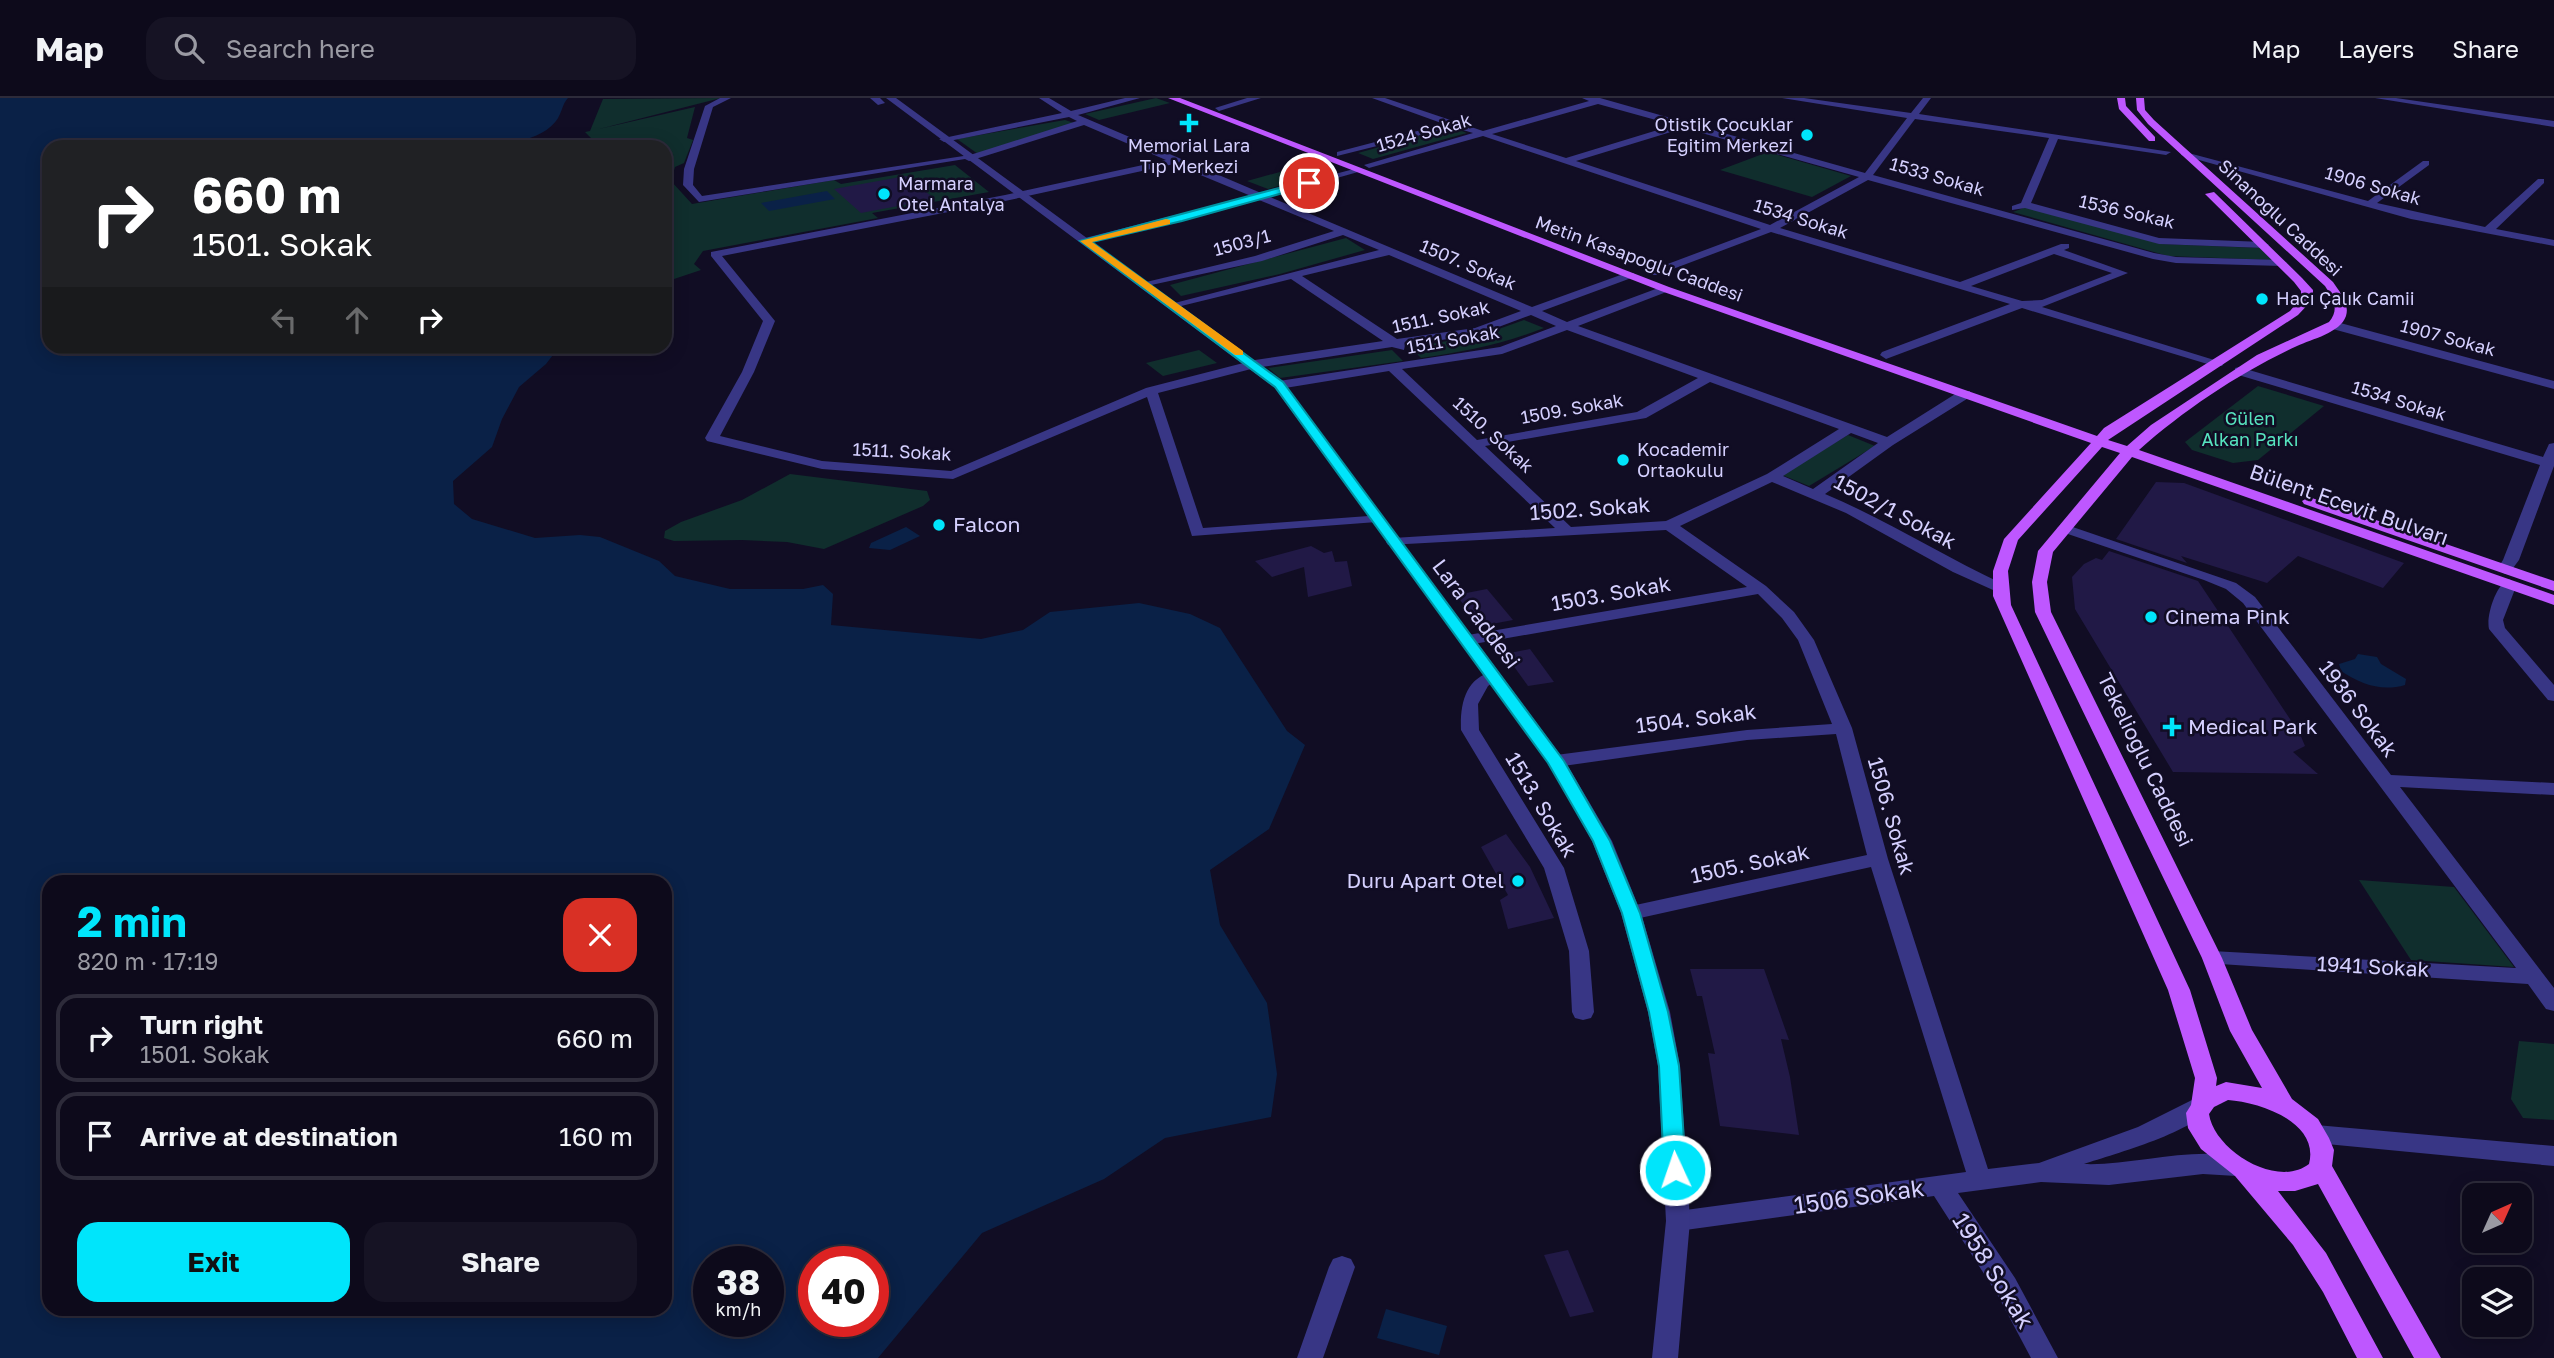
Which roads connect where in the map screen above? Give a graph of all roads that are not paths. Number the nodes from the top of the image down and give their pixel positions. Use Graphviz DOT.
graph roads {
  1 [pos="727,98"];
  2 [pos="1043,98"];
  3 [pos="1136,98"];
  4 [pos="1172,98"];
  5 [pos="1194,98"];
  6 [pos="1257,98"];
  7 [pos="1376,98"];
  8 [pos="1586,98"];
  9 [pos="1610,98"];
  10 [pos="1786,98"];
  11 [pos="1927,98"];
  12 [pos="2120,98"];
  13 [pos="2137,98"];
  14 [pos="2379,98"];
  15 [pos="881,100"];
  16 [pos="1598,101"];
  17 [pos="1219,108"];
  18 [pos="1069,114"];
  19 [pos="1913,116"];
  20 [pos="1084,122"];
  21 [pos="1453,124"];
  22 [pos="2554,124"];
  23 [pos="1685,125"];
  24 [pos="1481,133"];
  25 [pos="2055,136"];
  26 [pos="944,139"];
  27 [pos="2166,152"];
  28 [pos="2184,153"];
  29 [pos="1340,154"];
  30 [pos="968,157"];
  31 [pos="1178,160"];
  32 [pos="1566,162"];
  33 [pos="2426,163"];
  34 [pos="1368,165"];
  35 [pos="2183,168"];
  36 [pos="1355,170"];
  37 [pos="1867,176"];
  38 [pos="2541,181"];
  39 [pos="2200,184"];
  40 [pos="1020,195"];
  41 [pos="1263,196"];
  42 [pos="2370,204"];
  43 [pos="2025,205"];
  44 [pos="1999,213"];
  45 [pos="1771,229"];
  46 [pos="1345,231"];
  47 [pos="2486,232"];
  48 [pos="2086,238"];
  49 [pos="1085,241"];
  50 [pos="2554,243"];
  51 [pos="2264,245"];
  52 [pos="2054,250"];
  53 [pos="1390,251"];
  54 [pos="2282,262"];
  55 [pos="1653,273"];
  56 [pos="1630,275"];
  57 [pos="1294,276"];
  58 [pos="1146,285"];
  59 [pos="1961,286"];
  60 [pos="1665,289"];
  61 [pos="2021,304"];
  62 [pos="1173,305"];
  63 [pos="1531,312"];
  64 [pos="2333,325"];
  65 [pos="1567,326"];
  66 [pos="1397,345"];
  67 [pos="1886,355"];
  68 [pos="2218,363"];
  69 [pos="1418,364"];
  70 [pos="1255,365"];
  71 [pos="1393,368"];
  72 [pos="2239,371"];
  73 [pos="1709,377"];
  74 [pos="1279,385"];
  75 [pos="2554,385"];
  76 [pos="1151,391"];
  77 [pos="1965,394"];
  78 [pos="1850,428"];
  79 [pos="2104,436"];
  80 [pos="1888,442"];
  81 [pos="1475,444"];
  82 [pos="2134,446"];
  83 [pos="2554,447"];
  84 [pos="2549,463"];
  85 [pos="1772,477"];
  86 [pos="1816,494"];
  87 [pos="2537,495"];
  88 [pos="2554,500"];
  89 [pos="1377,518"];
  90 [pos="1669,524"];
  91 [pos="2064,528"];
  92 [pos="1567,531"];
  93 [pos="1393,542"];
  94 [pos="2507,576"];
  95 [pos="2554,586"];
  96 [pos="1998,587"];
  97 [pos="1761,589"];
  98 [pos="2554,600"];
  99 [pos="1468,640"];
  100 [pos="1494,676"];
  101 [pos="2554,695"];
  102 [pos="1843,727"];
  103 [pos="1556,761"];
  104 [pos="2383,780"];
  105 [pos="2554,789"];
  106 [pos="1878,859"];
  107 [pos="1631,913"];
  108 [pos="2212,958"];
  109 [pos="2535,977"];
  110 [pos="2554,1003"];
  111 [pos="1583,1012"];
  112 [pos="2202,1104"];
  113 [pos="2284,1105"];
  114 [pos="2316,1134"];
  115 [pos="2554,1156"];
  116 [pos="2236,1167"];
  117 [pos="2321,1168"];
  118 [pos="2041,1172"];
  119 [pos="1980,1180"];
  120 [pos="1940,1186"];
  121 [pos="1678,1221"];
  122 [pos="1342,1267"];
  123 [pos="1310,1358"];
  124 [pos="1665,1358"];
  125 [pos="2045,1358"];
  126 [pos="2370,1358"];
  127 [pos="2428,1358"];
  1 -- 30 [label="street"];
  2 -- 18 [label="street, 1507. Sokak"];
  3 -- 18 [label="street"];
  4 -- 36 [label="main road, Metin Kasapoğlu Caddesi"];
  5 -- 17 [label="main road, Metin Kasapoğlu Caddesi"];
  6 -- 17 [label="street"];
  7 -- 21 [label="street, 1534 Sokak"];
  8 -- 16 [label="street, 1533 Sokak"];
  9 -- 16 [label="street, 1524 Sokak"];
  10 -- 19 [label="street"];
  11 -- 19 [label="street"];
  12 -- 27 [label="main road, Si̇nanoğlu Caddesi"];
  13 -- 28 [label="main road, Si̇nanoğlu Caddesi"];
  14 -- 22 [label="street"];
  15 -- 26 [label="street, Lara Caddesi"];
  16 -- 23 [label="street, 1533 Sokak"];
  16 -- 24 [label="street, 1524 Sokak"];
  17 -- 29 [label="main road, Metin Kasapoğlu Caddesi"];
  18 -- 20 [label="street, 1507. Sokak"];
  18 -- 26 [label="street"];
  19 -- 25 [label="street"];
  19 -- 37 [label="street"];
  20 -- 30 [label="street"];
  20 -- 31 [label="street, 1507. Sokak"];
  21 -- 24 [label="street, 1534 Sokak"];
  21 -- 29 [label="street"];
  23 -- 32 [label="street"];
  23 -- 37 [label="street, 1533 Sokak"];
  24 -- 32 [label="street, 1534 Sokak"];
  24 -- 34 [label="street, 1524 Sokak"];
  25 -- 27 [label="street"];
  25 -- 43 [label="street"];
  26 -- 30 [label="street, Lara Caddesi"];
  27 -- 35 [label="main road, Si̇nanoğlu Caddesi"];
  28 -- 42 [label="street, 1906 Sokak"];
  28 -- 64 [label="main road, Si̇nanoğlu Caddesi"];
  29 -- 34 [label="main road, Metin Kasapoğlu Caddesi"];
  30 -- 40 [label="street, Lara Caddesi"];
  31 -- 40 [label="street"];
  31 -- 41 [label="street, 1507. Sokak"];
  32 -- 45 [label="street, 1534 Sokak"];
  33 -- 42 [label="street"];
  34 -- 55 [label="main road, Metin Kasapoğlu Caddesi"];
  36 -- 41 [label="street"];
  36 -- 56 [label="main road, Metin Kasapoğlu Caddesi"];
  37 -- 44 [label="street, 1533 Sokak"];
  37 -- 45 [label="street"];
  38 -- 47 [label="street"];
  39 -- 51 [label="main road, Si̇nanoğlu Caddesi"];
  40 -- 49 [label="street, Lara Caddesi"];
  40 -- 76 [label="street, 1511. Sokak"];
  41 -- 46 [label="street, 1507. Sokak"];
  41 -- 49 [label="street"];
  42 -- 47 [label="street, 1906 Sokak"];
  43 -- 44 [label="street"];
  43 -- 51 [label="street, 1536 Sokak"];
  44 -- 48 [label="street, 1533 Sokak"];
  45 -- 55 [label="street"];
  45 -- 59 [label="street, 1534 Sokak"];
  46 -- 53 [label="street, 1507. Sokak"];
  46 -- 58 [label="street, 1503/1"];
  47 -- 50 [label="street, 1906 Sokak"];
  48 -- 52 [label="street"];
  48 -- 54 [label="street, 1533 Sokak"];
  49 -- 58 [label="street, Lara Caddesi"];
  51 -- 54 [label="main road, Si̇nanoğlu Caddesi"];
  52 -- 59 [label="street"];
  52 -- 61 [label="street"];
  53 -- 57 [label="street"];
  53 -- 63 [label="street, 1507. Sokak"];
  54 -- 68 [label="main road, Si̇nanoğlu Caddesi"];
  55 -- 67 [label="main road, Metin Kasapoğlu Caddesi"];
  56 -- 60 [label="main road, Metin Kasapoğlu Caddesi"];
  56 -- 63 [label="street, 1511. Sokak"];
  57 -- 62 [label="street"];
  57 -- 66 [label="street"];
  58 -- 62 [label="street, Lara Caddesi"];
  59 -- 61 [label="street, 1534 Sokak"];
  60 -- 65 [label="street, 1511 Sokak"];
  60 -- 77 [label="main road, Metin Kasapoğlu Caddesi"];
  61 -- 67 [label="street"];
  61 -- 68 [label="street, 1534 Sokak"];
  62 -- 70 [label="street, Lara Caddesi"];
  63 -- 65 [label="street, 1507. Sokak"];
  63 -- 66 [label="street, 1511. Sokak"];
  64 -- 72 [label="main road"];
  64 -- 75 [label="street, 1907 Sokak"];
  65 -- 69 [label="street, 1511 Sokak"];
  65 -- 73 [label="street, 1507. Sokak"];
  66 -- 69 [label="street"];
  66 -- 70 [label="street, 1511. Sokak"];
  67 -- 79 [label="main road, Metin Kasapoğlu Caddesi"];
  68 -- 79 [label="main road, Si̇nanoğlu Caddesi"];
  69 -- 71 [label="street, 1511 Sokak"];
  70 -- 74 [label="street, Lara Caddesi"];
  70 -- 76 [label="street, 1511. Sokak"];
  71 -- 74 [label="street, 1511 Sokak"];
  71 -- 81 [label="street, 1510. Sokak"];
  72 -- 82 [label="main road"];
  72 -- 84 [label="street, 1534 Sokak"];
  73 -- 78 [label="street, 1507. Sokak"];
  73 -- 81 [label="street, 1509. Sokak"];
  74 -- 89 [label="street, Lara Caddesi"];
  76 -- 89 [label="street"];
  77 -- 79 [label="main road, Metin Kasapoğlu Caddesi"];
  77 -- 80 [label="street"];
  78 -- 80 [label="street, 1507. Sokak"];
  78 -- 85 [label="street, 1502. Sokak"];
  79 -- 82 [label="main road, Bülent Ecevit Bulvarı"];
  79 -- 96 [label="main road"];
  80 -- 86 [label="street"];
  81 -- 92 [label="street, 1510. Sokak"];
  82 -- 91 [label="main road, Tekelioglu Caddesi"];
  82 -- 94 [label="main road, Bülent Ecevit Bulvarı"];
  83 -- 84 [label="street"];
  84 -- 87 [label="street"];
  85 -- 86 [label="street, 1502/1 Sokak"];
  85 -- 90 [label="street, 1502. Sokak"];
  86 -- 96 [label="street, 1502/1 Sokak"];
  87 -- 88 [label="street"];
  87 -- 94 [label="street"];
  89 -- 93 [label="street, Lara Caddesi"];
  90 -- 92 [label="street, 1502. Sokak"];
  90 -- 97 [label="street, 1506. Sokak"];
  91 -- 104 [label="street, 1936 Sokak"];
  91 -- 108 [label="main road, Tekelioglu Caddesi"];
  92 -- 93 [label="street, 1502. Sokak"];
  93 -- 99 [label="street, Lara Caddesi"];
  94 -- 95 [label="main road, Bülent Ecevit Bulvarı"];
  94 -- 98 [label="main road, Bülent Ecevit Bulvarı"];
  94 -- 101 [label="street"];
  96 -- 112 [label="main road"];
  97 -- 99 [label="street, 1503. Sokak"];
  97 -- 102 [label="street, 1506. Sokak"];
  99 -- 100 [label="street, Lara Caddesi"];
  100 -- 103 [label="street, Lara Caddesi"];
  100 -- 111 [label="street, 1513. Sokak"];
  102 -- 103 [label="street, 1504. Sokak"];
  102 -- 106 [label="street, 1506. Sokak"];
  103 -- 107 [label="street, Lara Caddesi"];
  104 -- 105 [label="street"];
  104 -- 109 [label="street, 1936 Sokak"];
  106 -- 107 [label="street, 1505. Sokak"];
  106 -- 119 [label="street, 1506. Sokak"];
  107 -- 121 [label="street, Lara Caddesi"];
  108 -- 109 [label="street, 1941 Sokak"];
  108 -- 113 [label="main road, Tekelioglu Caddesi"];
  109 -- 110 [label="street, 1936 Sokak"];
  112 -- 113 [label="main road"];
  112 -- 116 [label="main road"];
  112 -- 118 [label="street, 1506 Sokak"];
  113 -- 114 [label="main road"];
  114 -- 115 [label="street"];
  114 -- 117 [label="main road"];
  116 -- 117 [label="main road"];
  116 -- 118 [label="street, 1506 Sokak"];
  116 -- 126 [label="main road"];
  117 -- 127 [label="main road"];
  118 -- 119 [label="street, 1506 Sokak"];
  119 -- 120 [label="street, 1506 Sokak"];
  120 -- 121 [label="street, 1506 Sokak"];
  120 -- 125 [label="street, 1958 Sokak"];
  121 -- 124 [label="street, Lara Caddesi"];
  122 -- 123 [label="street"];
}
